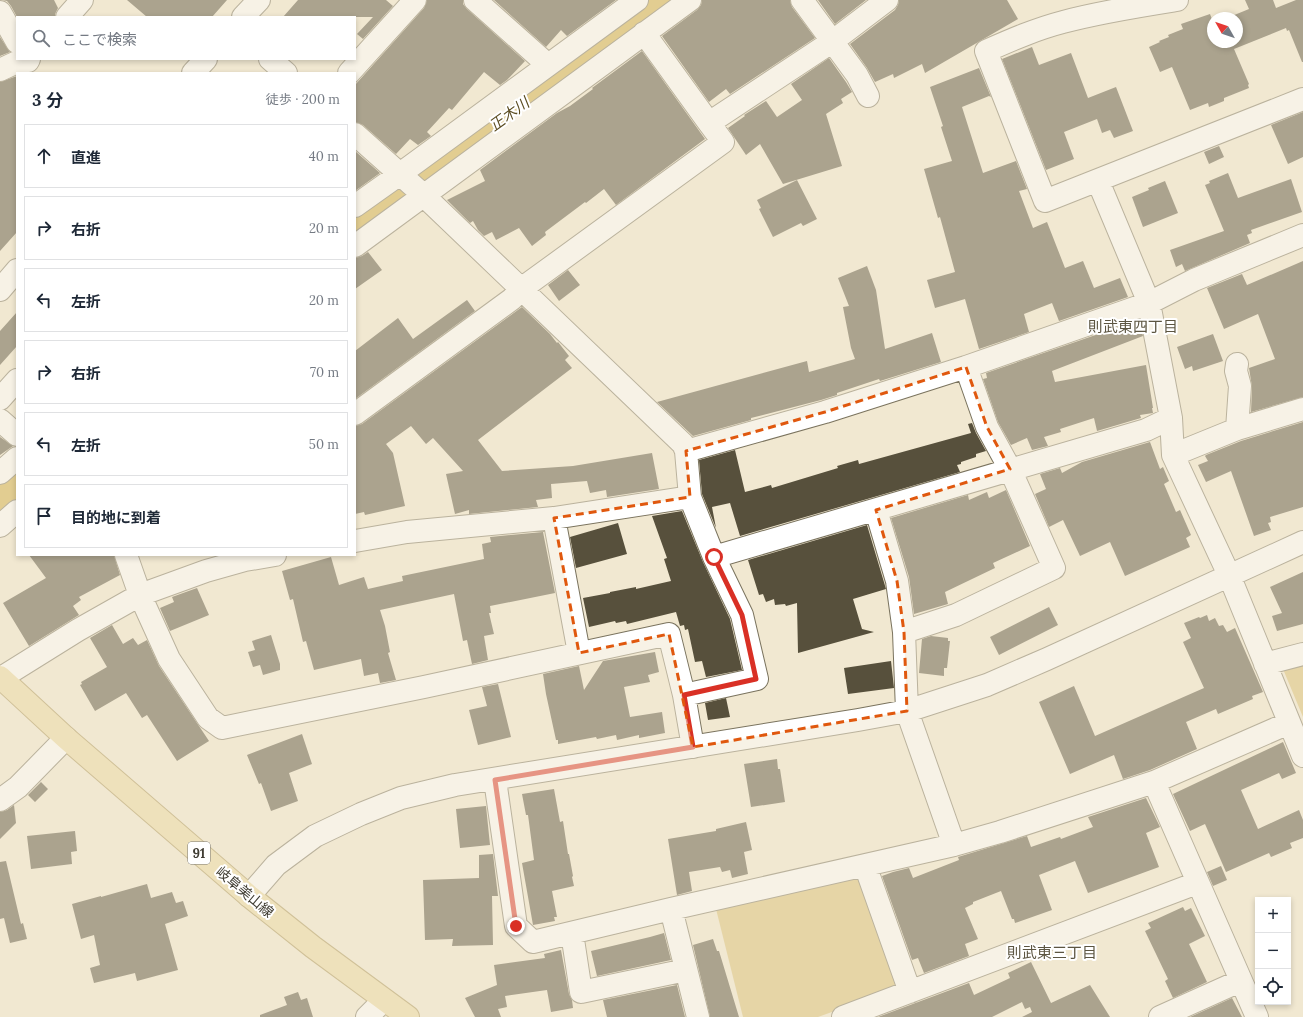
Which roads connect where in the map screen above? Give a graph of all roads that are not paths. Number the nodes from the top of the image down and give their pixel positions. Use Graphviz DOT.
graph roads {
  1 [pos="82,0"];
  2 [pos="259,0"];
  3 [pos="415,0"];
  4 [pos="475,0"];
  5 [pos="690,0"];
  6 [pos="802,0"];
  7 [pos="887,0"];
  8 [pos="1177,0"];
  9 [pos="627,3"];
  10 [pos="0,12"];
  11 [pos="68,16"];
  12 [pos="244,16"];
  13 [pos="644,33"];
  14 [pos="16,40"];
  15 [pos="832,41"];
  16 [pos="205,60"];
  17 [pos="271,60"];
  18 [pos="30,63"];
  19 [pos="548,66"];
  20 [pos="0,70"];
  21 [pos="194,72"];
  22 [pos="285,72"];
  23 [pos="350,72"];
  24 [pos="868,96"];
  25 [pos="1303,99"];
  26 [pos="709,123"];
  27 [pos="356,135"];
  28 [pos="402,176"];
  29 [pos="1098,181"];
  30 [pos="422,194"];
  31 [pos="356,205"];
  32 [pos="1303,235"];
  33 [pos="356,245"];
  34 [pos="16,271"];
  35 [pos="521,289"];
  36 [pos="0,290"];
  37 [pos="1149,303"];
  38 [pos="1238,364"];
  39 [pos="966,367"];
  40 [pos="16,381"];
  41 [pos="0,399"];
  42 [pos="1303,409"];
  43 [pos="356,413"];
  44 [pos="1171,418"];
  45 [pos="0,420"];
  46 [pos="1238,429"];
  47 [pos="16,434"];
  48 [pos="686,451"];
  49 [pos="1173,455"];
  50 [pos="16,459"];
  51 [pos="1010,469"];
  52 [pos="0,472"];
  53 [pos="690,497"];
  54 [pos="876,510"];
  55 [pos="16,512"];
  56 [pos="554,518"];
  57 [pos="0,526"];
  58 [pos="356,541"];
  59 [pos="1303,542"];
  60 [pos="126,556"];
  61 [pos="265,556"];
  62 [pos="714,557"];
  63 [pos="244,558"];
  64 [pos="1229,575"];
  65 [pos="140,595"];
  66 [pos="904,632"];
  67 [pos="579,653"];
  68 [pos="1303,654"];
  69 [pos="1265,664"];
  70 [pos="1,678"];
  71 [pos="684,695"];
  72 [pos="907,711"];
  73 [pos="1289,723"];
  74 [pos="66,738"];
  75 [pos="693,747"];
  76 [pos="1303,756"];
  77 [pos="495,780"];
  78 [pos="1154,782"];
  79 [pos="0,800"];
  80 [pos="954,844"];
  81 [pos="865,865"];
  82 [pos="1197,882"];
  83 [pos="248,896"];
  84 [pos="672,909"];
  85 [pos="572,933"];
  86 [pos="686,970"];
  87 [pos="1240,981"];
  88 [pos="910,992"];
  89 [pos="384,1000"];
  90 [pos="367,1017"];
  91 [pos="408,1017"];
  92 [pos="698,1017"];
  93 [pos="843,1017"];
  94 [pos="1160,1017"];
  95 [pos="1257,1017"];
  1 -- 11 [label="street"];
  2 -- 12 [label="street"];
  3 -- 23 [label="street"];
  4 -- 19 [label="street"];
  5 -- 13 [label="street"];
  6 -- 15 [label="street"];
  7 -- 15 [label="street"];
  8 -- 29 [label="street"];
  9 -- 19 [label="street"];
  10 -- 14 [label="street"];
  13 -- 26 [label="street"];
  13 -- 30 [label="street"];
  15 -- 24 [label="street"];
  15 -- 26 [label="street"];
  16 -- 21 [label="street"];
  17 -- 22 [label="street"];
  18 -- 20 [label="street"];
  19 -- 28 [label="street"];
  25 -- 29 [label="street"];
  26 -- 35 [label="street"];
  27 -- 28 [label="street"];
  28 -- 30 [label="street"];
  28 -- 31 [label="street"];
  29 -- 37 [label="street"];
  30 -- 33 [label="street"];
  30 -- 35 [label="street"];
  32 -- 37 [label="street"];
  34 -- 36 [label="street"];
  35 -- 43 [label="street"];
  35 -- 48 [label="street"];
  37 -- 39 [label="street"];
  37 -- 44 [label="street"];
  38 -- 46 [label="street"];
  39 -- 48 [label="street"];
  39 -- 51 [label="street"];
  40 -- 41 [label="street"];
  42 -- 46 [label="street"];
  44 -- 49 [label="street"];
  44 -- 51 [label="street"];
  45 -- 47 [label="street"];
  46 -- 49 [label="street"];
  48 -- 53 [label="street"];
  49 -- 64 [label="street"];
  50 -- 52 [label="street"];
  51 -- 54 [label="street"];
  51 -- 66 [label="street"];
  53 -- 56 [label="street"];
  53 -- 62 [label="street"];
  54 -- 62 [label="street"];
  54 -- 66 [label="street"];
  55 -- 57 [label="street"];
  56 -- 58 [label="street"];
  56 -- 67 [label="street"];
  59 -- 64 [label="street"];
  60 -- 65 [label="street"];
  61 -- 63 [label="street"];
  62 -- 71 [label="street"];
  63 -- 65 [label="street"];
  64 -- 69 [label="street"];
  64 -- 72 [label="street"];
  65 -- 67 [label="street"];
  65 -- 70 [label="street"];
  66 -- 72 [label="street"];
  67 -- 71 [label="street"];
  68 -- 69 [label="street"];
  69 -- 73 [label="street"];
  70 -- 74 [label="main road, 岐阜美山線 / 91"];
  71 -- 75 [label="street"];
  72 -- 75 [label="street"];
  72 -- 80 [label="street"];
  73 -- 76 [label="street"];
  73 -- 78 [label="street"];
  74 -- 79 [label="street"];
  74 -- 83 [label="main road, 岐阜美山線 / 91"];
  75 -- 77 [label="street"];
  77 -- 83 [label="street"];
  77 -- 85 [label="street"];
  78 -- 80 [label="street"];
  78 -- 82 [label="street"];
  80 -- 81 [label="street"];
  81 -- 84 [label="street"];
  81 -- 88 [label="street"];
  82 -- 87 [label="street"];
  82 -- 88 [label="street"];
  83 -- 89 [label="main road, 岐阜美山線 / 91"];
  84 -- 85 [label="street"];
  84 -- 86 [label="street"];
  85 -- 86 [label="street"];
  86 -- 92 [label="street"];
  87 -- 94 [label="street"];
  87 -- 95 [label="street"];
  88 -- 93 [label="street"];
  89 -- 90 [label="street"];
  89 -- 91 [label="main road, 岐阜美山線 / 91"];
}
